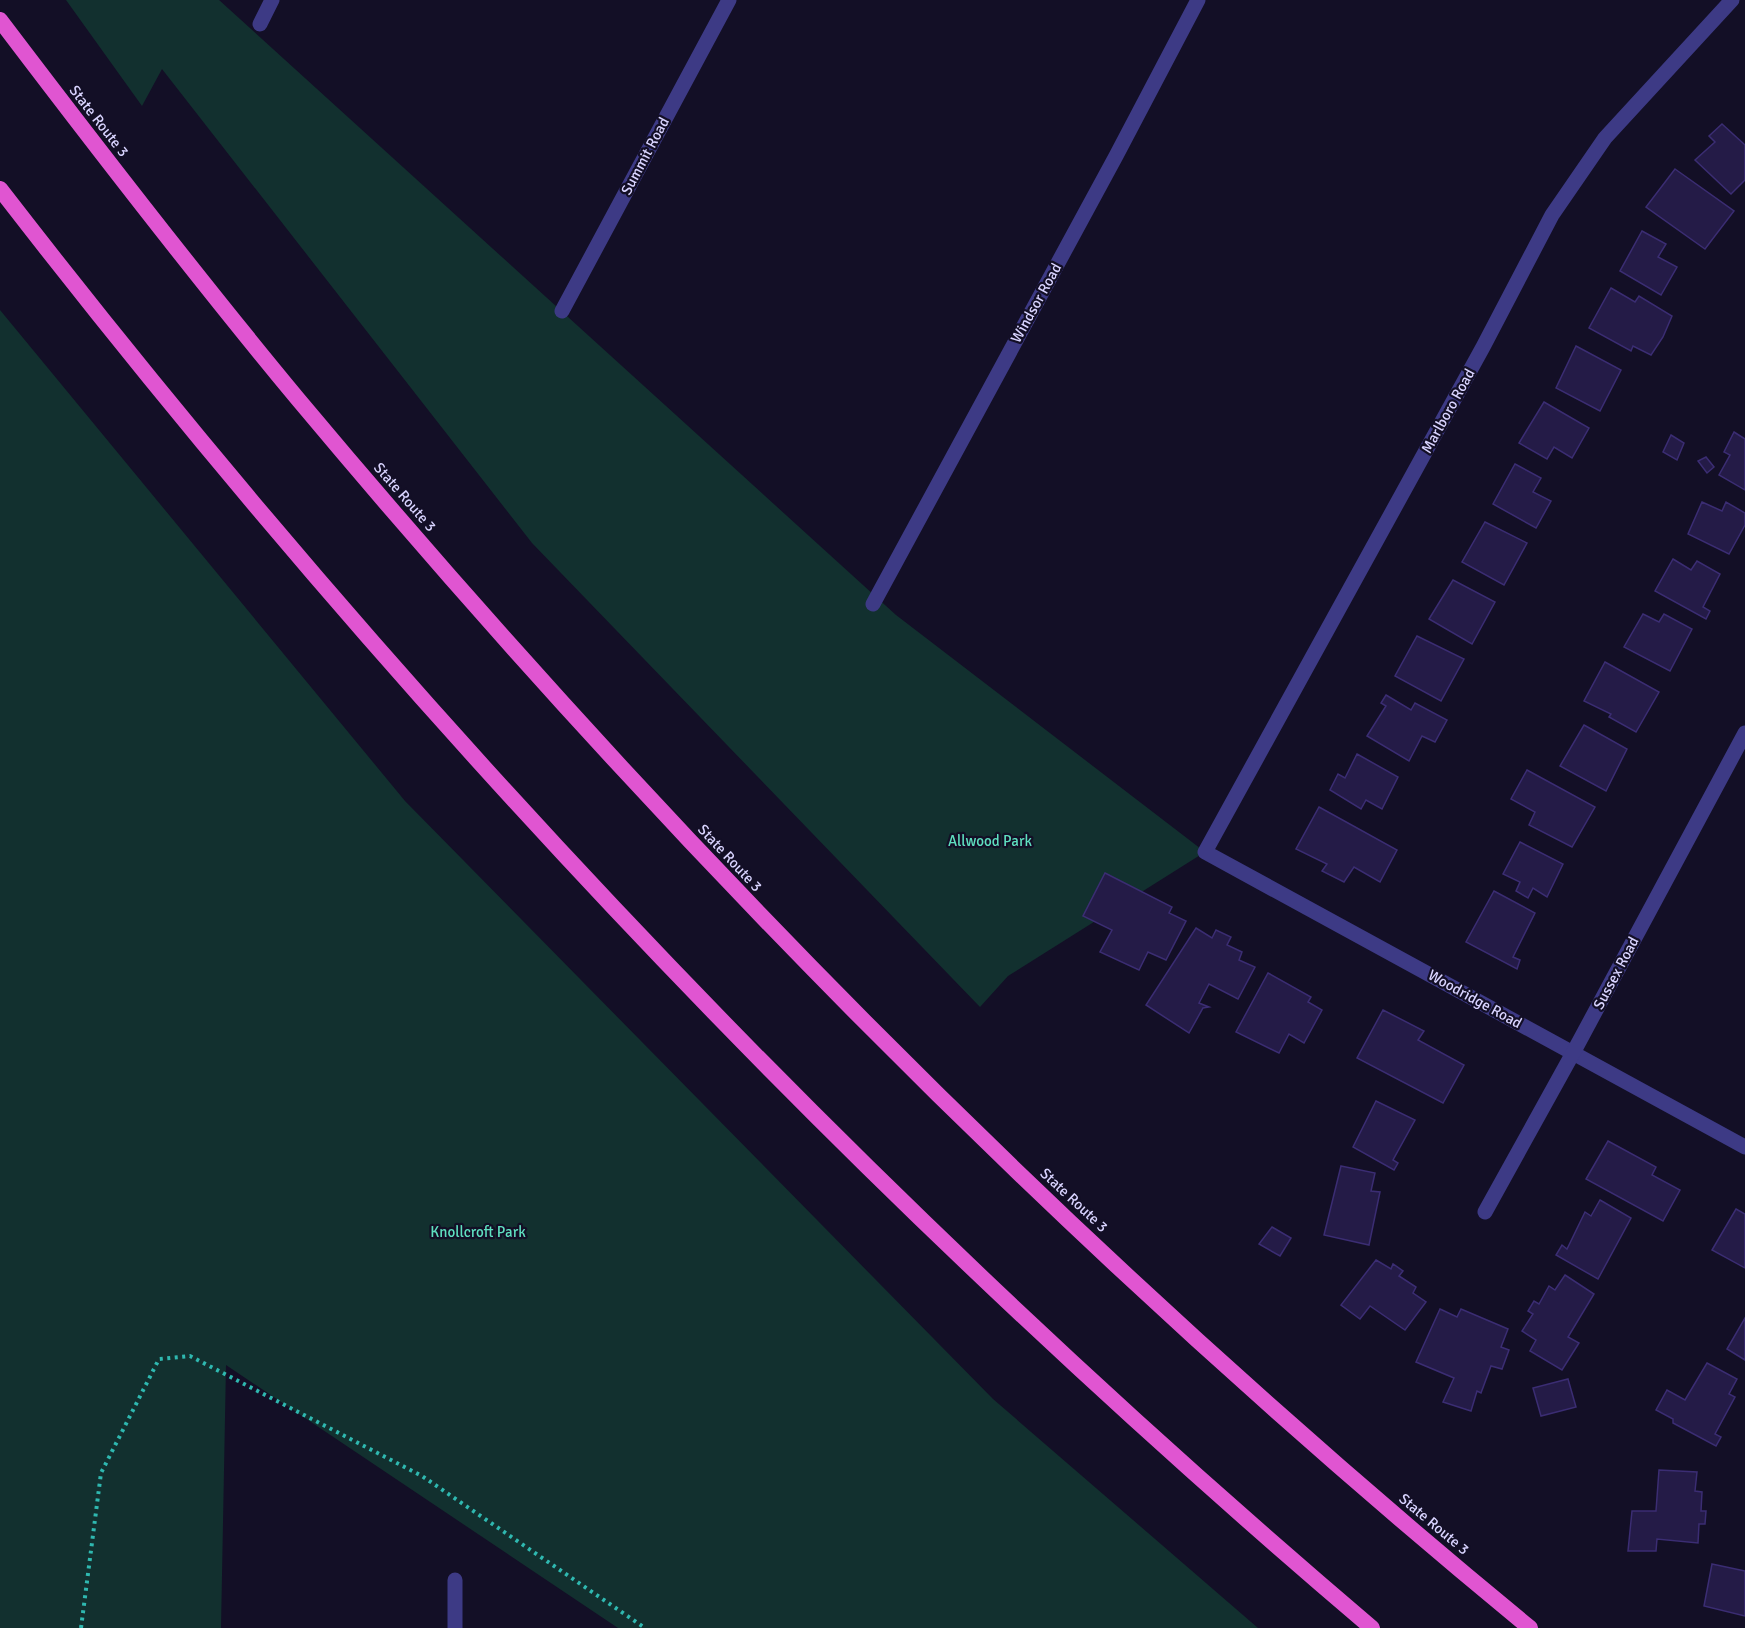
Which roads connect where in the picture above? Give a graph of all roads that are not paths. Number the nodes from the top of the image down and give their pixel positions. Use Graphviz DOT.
graph roads {
  1 [pos="272,0"];
  2 [pos="729,0"];
  3 [pos="1198,0"];
  4 [pos="1732,0"];
  5 [pos="0,20"];
  6 [pos="260,24"];
  7 [pos="0,189"];
  8 [pos="562,311"];
  9 [pos="873,604"];
  10 [pos="1745,733"];
  11 [pos="1205,852"];
  12 [pos="1574,1053"];
  13 [pos="1745,1147"];
  14 [pos="1485,1212"];
  15 [pos="455,1580"];
  16 [pos="455,1628"];
  17 [pos="1372,1628"];
  18 [pos="1530,1628"];
  1 -- 6 [label="street"];
  2 -- 8 [label="street, Summit Road"];
  3 -- 9 [label="street, Windsor Road"];
  4 -- 11 [label="street, Marlboro Road"];
  5 -- 18 [label="highway, State Route 3"];
  7 -- 17 [label="highway"];
  10 -- 12 [label="street, Sussex Road"];
  11 -- 12 [label="street, Woodridge Road"];
  12 -- 13 [label="street, Woodridge Road"];
  12 -- 14 [label="street, Sussex Road"];
  15 -- 16 [label="street"];
}
